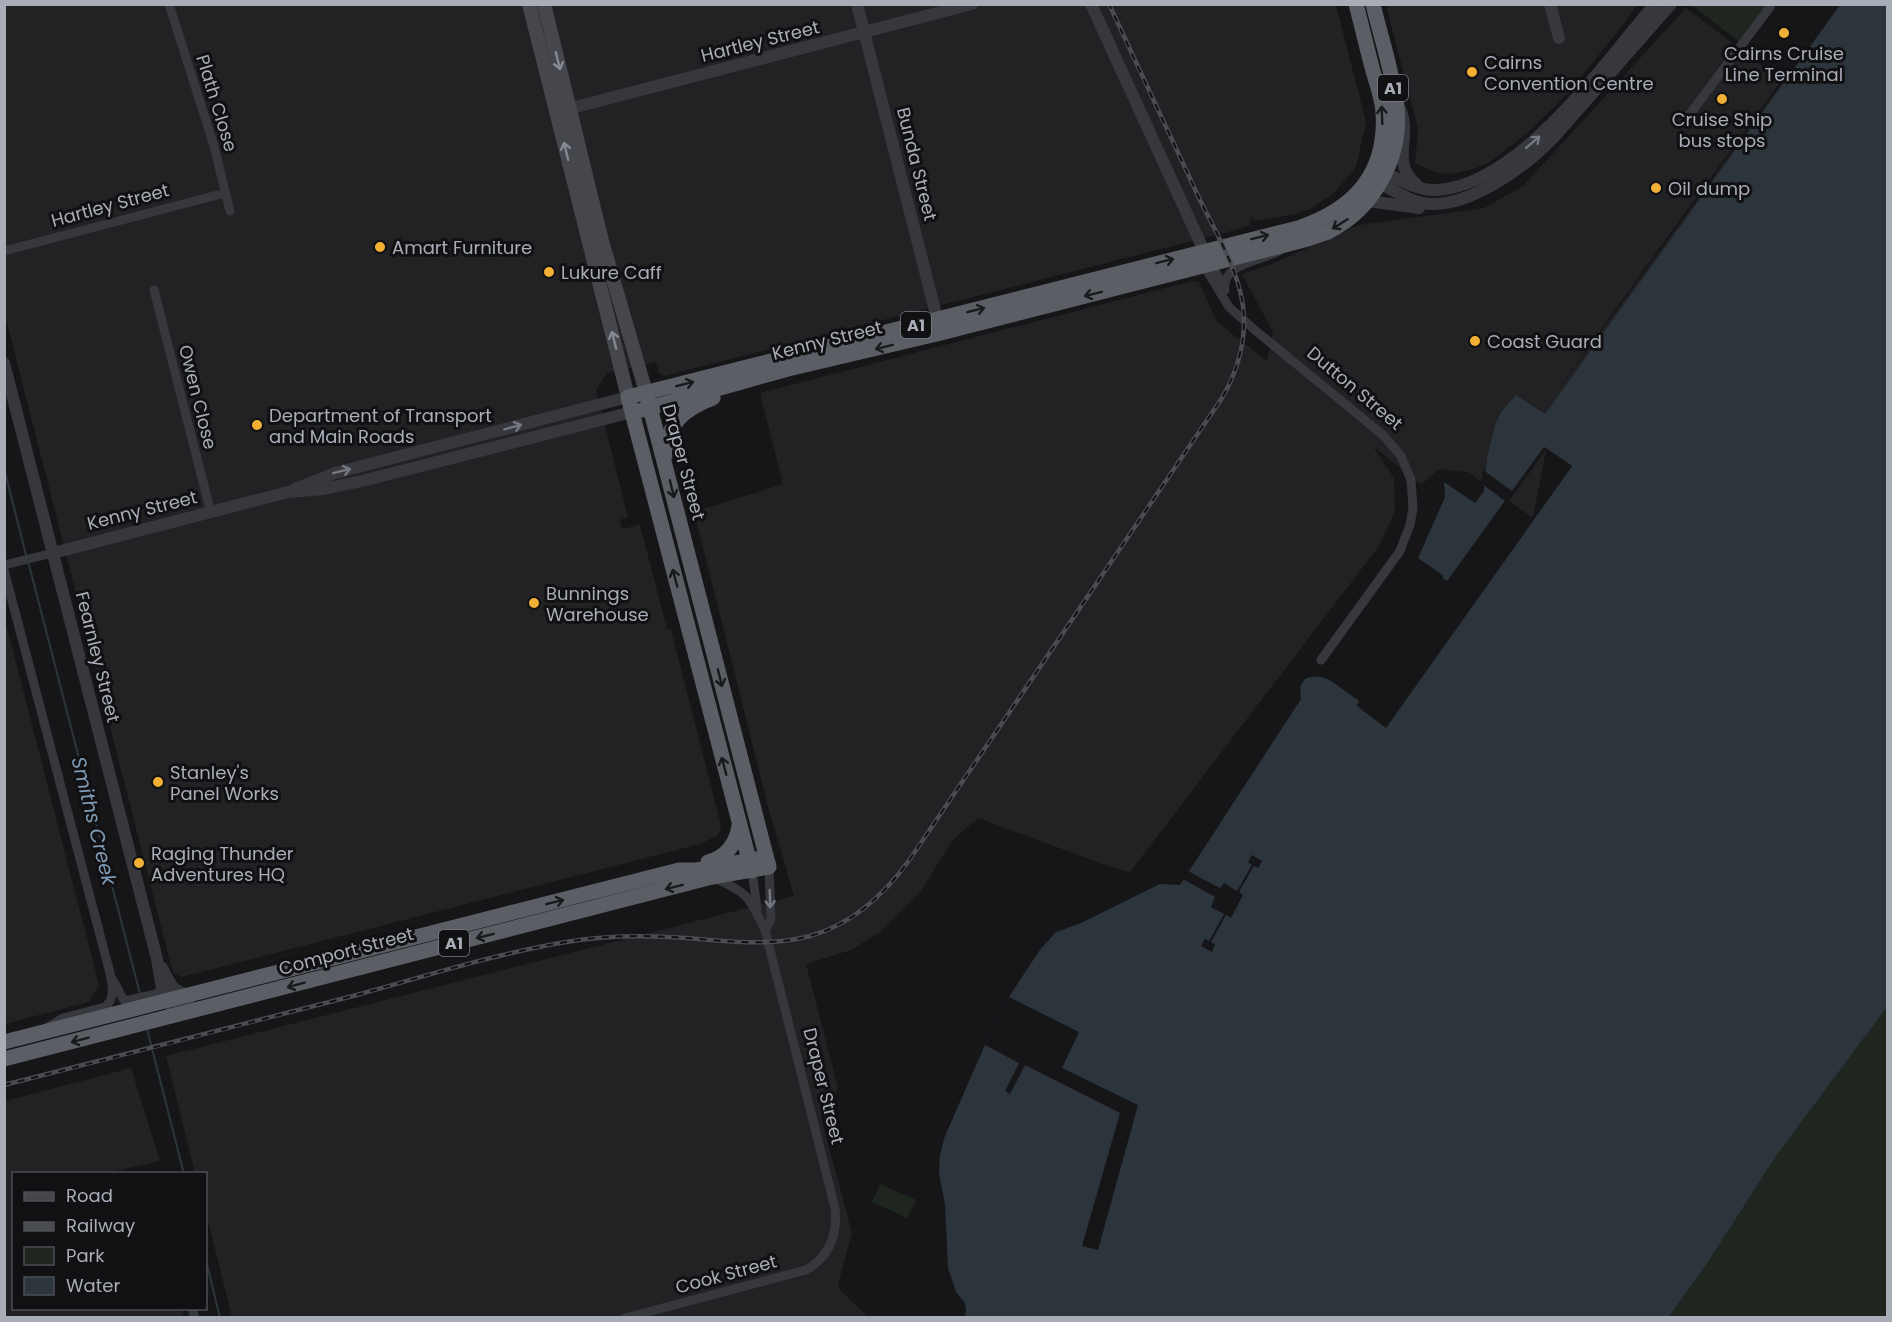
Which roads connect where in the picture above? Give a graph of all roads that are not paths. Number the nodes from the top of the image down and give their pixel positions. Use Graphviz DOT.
graph roads {
  1 [pos="169,4"];
  2 [pos="529,4"];
  3 [pos="544,4"];
  4 [pos="857,4"];
  5 [pos="972,4"];
  6 [pos="1091,4"];
  7 [pos="1356,4"];
  8 [pos="1373,4"];
  9 [pos="1550,4"];
  10 [pos="1655,4"];
  11 [pos="1671,4"];
  12 [pos="1770,7"];
  13 [pos="864,33"];
  14 [pos="1559,38"];
  15 [pos="1396,100"];
  16 [pos="563,110"];
  17 [pos="1684,122"];
  18 [pos="1531,159"];
  19 [pos="1379,176"];
  20 [pos="1469,182"];
  21 [pos="1406,183"];
  22 [pos="1423,189"];
  23 [pos="225,193"];
  24 [pos="1463,198"];
  25 [pos="1368,201"];
  26 [pos="230,211"];
  27 [pos="1288,244"];
  28 [pos="4,251"];
  29 [pos="1206,260"];
  30 [pos="154,290"];
  31 [pos="1225,290"];
  32 [pos="1240,317"];
  33 [pos="939,326"];
  34 [pos="4,363"];
  35 [pos="789,369"];
  36 [pos="628,397"];
  37 [pos="647,400"];
  38 [pos="632,412"];
  39 [pos="665,462"];
  40 [pos="288,492"];
  41 [pos="211,513"];
  42 [pos="53,553"];
  43 [pos="4,565"];
  44 [pos="4,570"];
  45 [pos="1321,660"];
  46 [pos="739,823"];
  47 [pos="767,862"];
  48 [pos="750,866"];
  49 [pos="679,870"];
  50 [pos="712,877"];
  51 [pos="758,917"];
  52 [pos="765,930"];
  53 [pos="157,959"];
  54 [pos="110,973"];
  55 [pos="262,994"];
  56 [pos="189,995"];
  57 [pos="143,1002"];
  58 [pos="41,1033"];
  59 [pos="4,1042"];
  60 [pos="4,1059"];
  61 [pos="828,1251"];
  62 [pos="625,1317"];
  1 -- 23 [label="street, Plath Close"];
  2 -- 16 [label="main road, Draper Street"];
  3 -- 16 [label="main road, Draper Street, one-way"];
  4 -- 13 [label="street, Bunda Street"];
  5 -- 13 [label="street, Hartley Street"];
  6 -- 29 [label="street, Dutton Street"];
  19 -- 7 [label="highway, A1, one-way"];
  8 -- 15 [label="highway, A1"];
  9 -- 14 [label="street"];
  20 -- 10 [label="street, one-way"];
  11 -- 18 [label="street"];
  12 -- 17 [label="street"];
  13 -- 16 [label="street, Hartley Street"];
  13 -- 33 [label="street, Bunda Street"];
  15 -- 19 [label="highway, A1"];
  15 -- 22 [label="street"];
  36 -- 16 [label="main road, Draper Street, one-way"];
  16 -- 37 [label="main road, Draper Street"];
  18 -- 20 [label="street"];
  18 -- 24 [label="street"];
  19 -- 21 [label="street"];
  19 -- 24 [label="street"];
  19 -- 25 [label="highway, Kenny Street / A1"];
  29 -- 19 [label="highway, Kenny Street / A1, one-way"];
  20 -- 22 [label="street"];
  21 -- 22 [label="street"];
  21 -- 24 [label="street"];
  23 -- 26 [label="street, Plath Close"];
  23 -- 28 [label="street, Hartley Street"];
  24 -- 25 [label="street"];
  25 -- 27 [label="highway, Kenny Street / A1, one-way"];
  27 -- 29 [label="highway, Kenny Street / A1"];
  27 -- 31 [label="street"];
  29 -- 31 [label="street, Dutton Street"];
  29 -- 32 [label="street, Dutton Street"];
  29 -- 33 [label="highway, Kenny Street / A1"];
  30 -- 41 [label="street, Owen Close"];
  31 -- 32 [label="street, Dutton Street"];
  32 -- 45 [label="street, Dutton Street"];
  33 -- 35 [label="highway, Kenny Street / A1, one-way"];
  37 -- 33 [label="highway, Kenny Street / A1, one-way"];
  34 -- 42 [label="street, Fearnley Street"];
  35 -- 37 [label="highway, Kenny Street / A1"];
  35 -- 39 [label="highway"];
  36 -- 37 [label="highway, Kenny Street / A1"];
  36 -- 38 [label="highway, Draper Street"];
  40 -- 36 [label="street, Kenny Street, one-way"];
  37 -- 38 [label="highway, Kenny Street / A1"];
  37 -- 39 [label="highway, Draper Street"];
  38 -- 40 [label="street, Kenny Street"];
  46 -- 38 [label="highway, Draper Street, one-way"];
  39 -- 47 [label="highway, Draper Street, one-way"];
  40 -- 41 [label="street, Kenny Street"];
  41 -- 42 [label="street, Kenny Street"];
  42 -- 43 [label="street, Kenny Street"];
  42 -- 53 [label="street, Fearnley Street"];
  44 -- 54 [label="street"];
  46 -- 48 [label="highway, Draper Street"];
  46 -- 49 [label="highway"];
  47 -- 48 [label="highway, Comport Street / A1"];
  47 -- 52 [label="street, Draper Street, one-way"];
  48 -- 49 [label="highway, Comport Street / A1"];
  48 -- 50 [label="highway, Comport Street / A1"];
  48 -- 51 [label="street, Draper Street"];
  56 -- 49 [label="highway, Comport Street / A1, one-way"];
  50 -- 51 [label="street, Draper Street"];
  50 -- 55 [label="highway, Comport Street / A1, one-way"];
  51 -- 52 [label="street, Draper Street"];
  52 -- 61 [label="street, Draper Street"];
  53 -- 56 [label="street, Fearnley Street"];
  53 -- 57 [label="street, Fearnley Street"];
  54 -- 57 [label="street"];
  54 -- 58 [label="street"];
  55 -- 57 [label="street"];
  55 -- 60 [label="highway, Comport Street / A1, one-way"];
  56 -- 57 [label="highway, Comport Street / A1"];
  57 -- 58 [label="highway, Comport Street / A1"];
  58 -- 59 [label="highway, Comport Street / A1"];
  61 -- 62 [label="street, Cook Street"];
}
